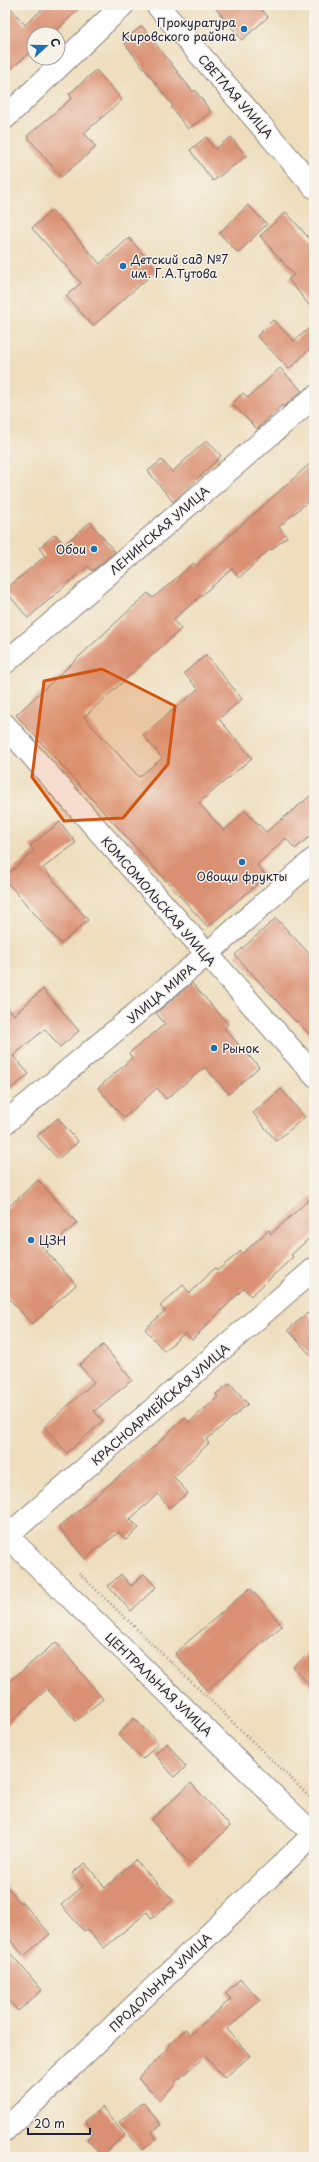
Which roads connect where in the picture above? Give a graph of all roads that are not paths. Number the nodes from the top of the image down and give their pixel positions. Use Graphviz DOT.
graph roads {
  1 [pos="122,5"];
  2 [pos="157,5"];
  3 [pos="5,118"];
  4 [pos="314,187"];
  5 [pos="314,397"];
  6 [pos="5,663"];
  7 [pos="5,725"];
  8 [pos="314,859"];
  9 [pos="206,955"];
  10 [pos="314,1075"];
  11 [pos="5,1123"];
  12 [pos="314,1269"];
  13 [pos="6,1536"];
  14 [pos="314,1834"];
  15 [pos="5,2130"];
  1 -- 3 [label="street"];
  2 -- 4 [label="street, СВЕТЛАЯ УЛИЦА"];
  5 -- 6 [label="street, ЛЕНИНСКАЯ УЛИЦА"];
  7 -- 9 [label="street, КОМСОМОЛЬСКАЯ УЛИЦА"];
  8 -- 9 [label="street, УЛИЦА МИРА"];
  9 -- 10 [label="street, КОМСОМОЛЬСКАЯ УЛИЦА"];
  9 -- 11 [label="street, УЛИЦА МИРА"];
  12 -- 13 [label="street, КРАСНОАРМЕЙСКАЯ УЛИЦА"];
  13 -- 14 [label="street, ЦЕНТРАЛЬНАЯ УЛИЦА"];
  14 -- 15 [label="street, ПРОДОЛЬНАЯ УЛИЦА"];
}
